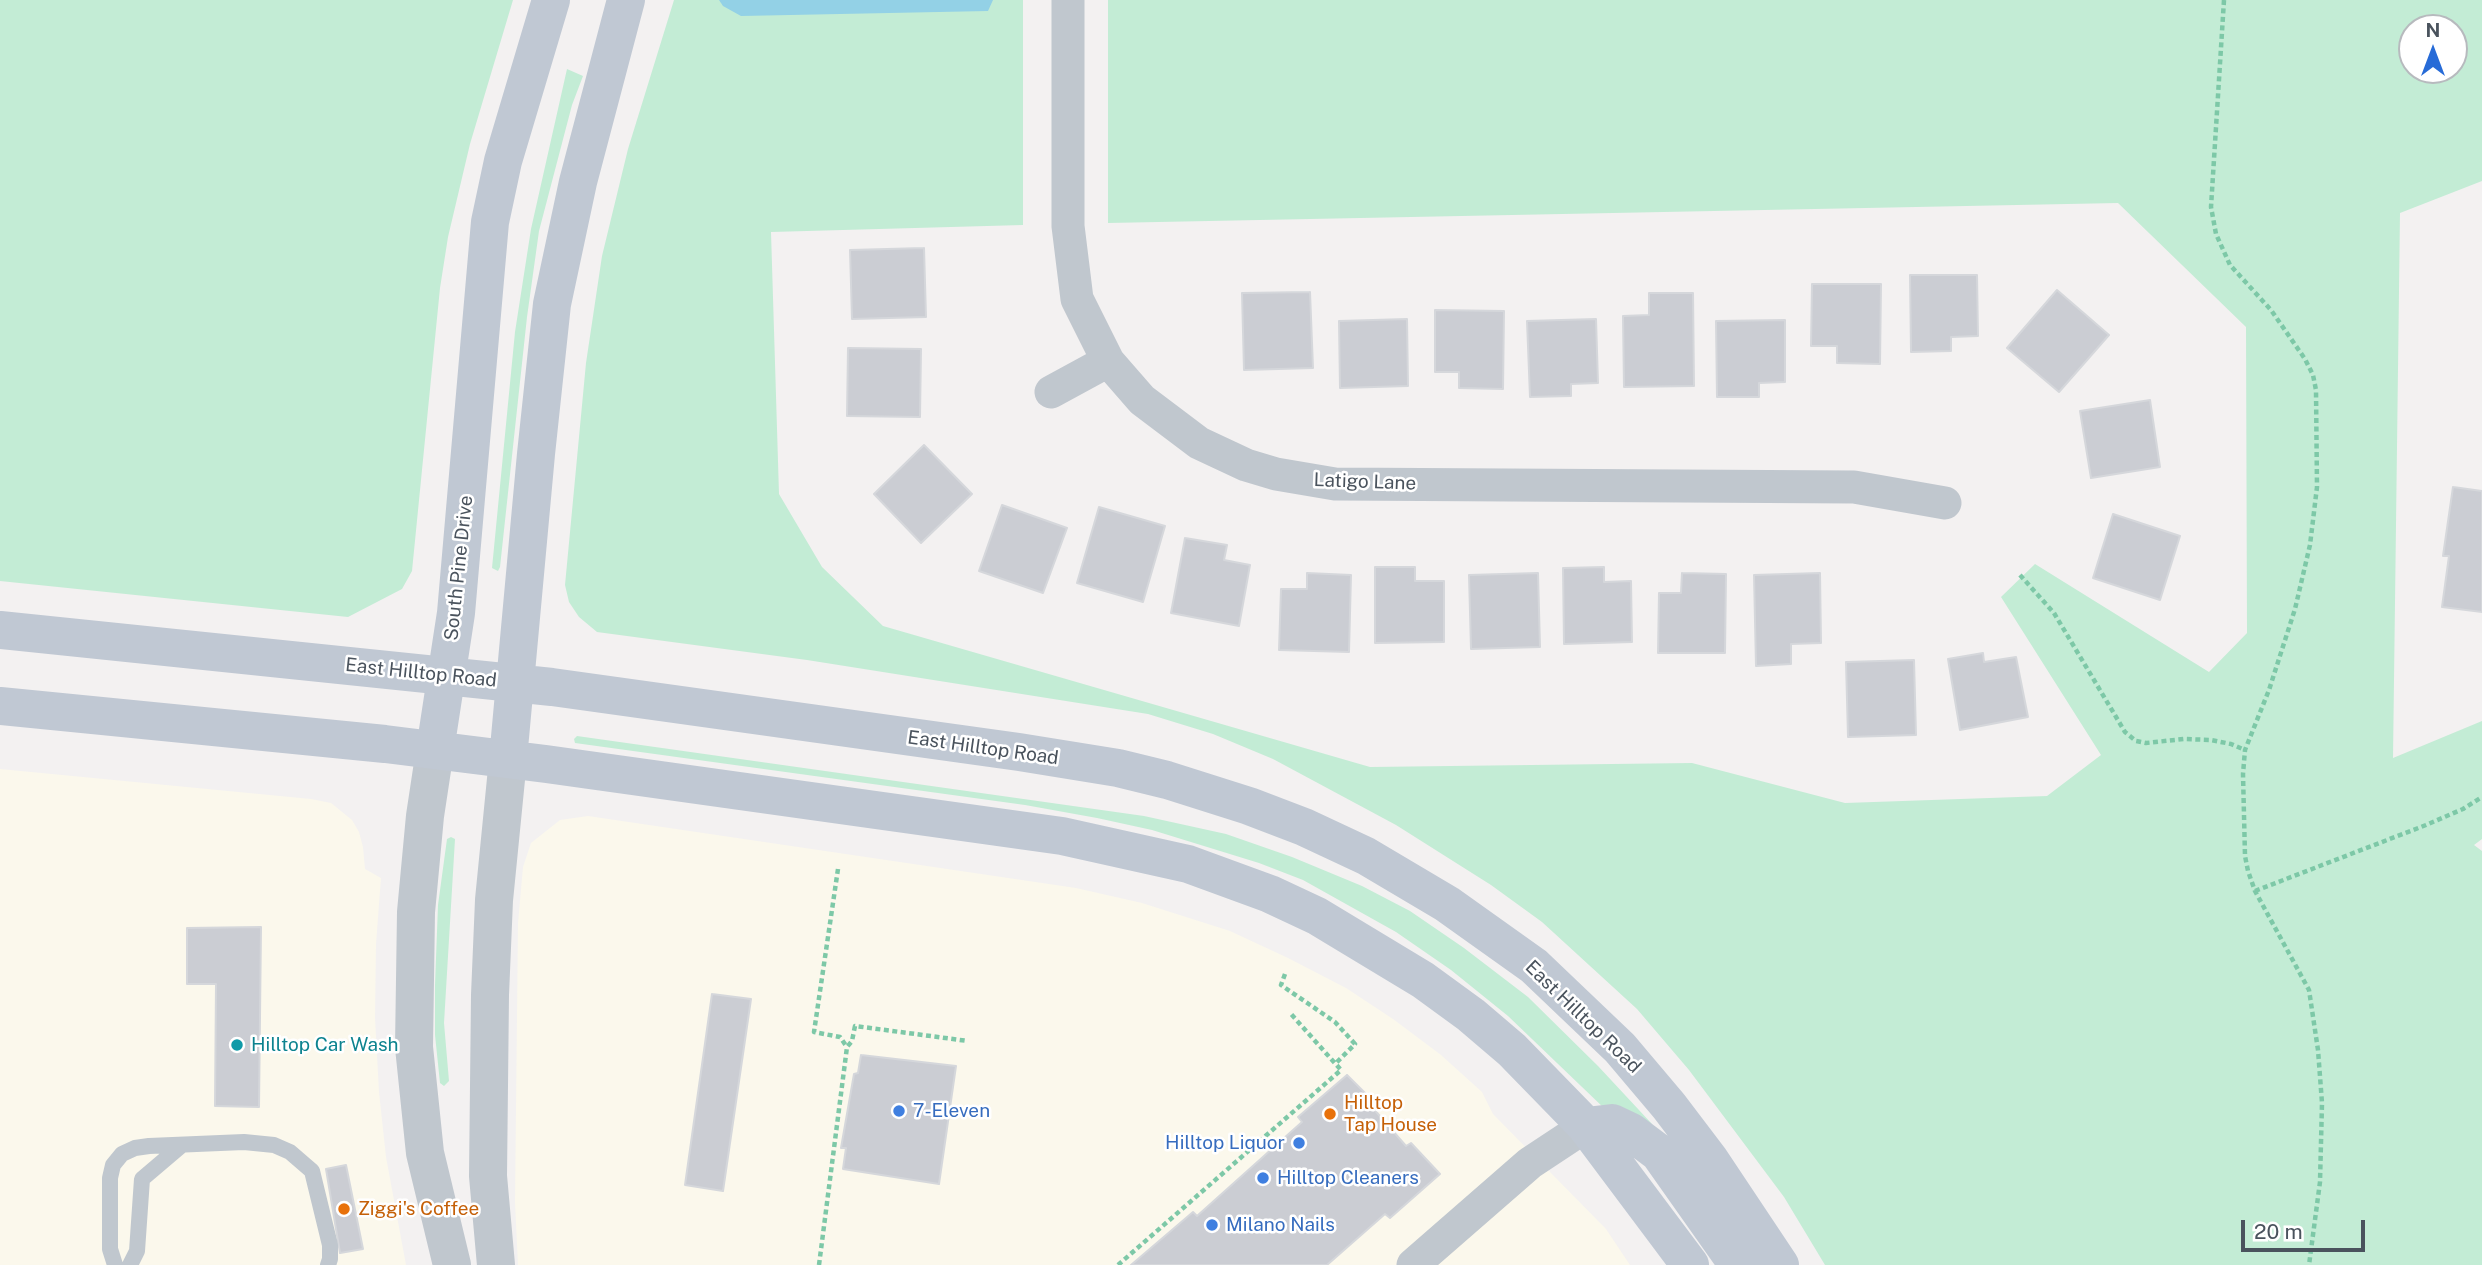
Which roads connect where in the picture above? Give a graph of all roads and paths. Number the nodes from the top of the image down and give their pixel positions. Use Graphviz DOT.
graph roads {
  1 [pos="551,0"];
  2 [pos="626,0"];
  3 [pos="1068,0"];
  4 [pos="2224,0"];
  5 [pos="1108,361"];
  6 [pos="1051,392"];
  7 [pos="1945,503"];
  8 [pos="2020,575"];
  9 [pos="0,630"];
  10 [pos="448,675"];
  11 [pos="517,683"];
  12 [pos="0,706"];
  13 [pos="435,750"];
  14 [pos="2245,750"];
  15 [pos="508,759"];
  16 [pos="2482,797"];
  17 [pos="838,869"];
  18 [pos="2255,891"];
  19 [pos="1285,974"];
  20 [pos="1291,1014"];
  21 [pos="968,1041"];
  22 [pos="847,1047"];
  23 [pos="1335,1063"];
  24 [pos="1586,1126"];
  25 [pos="182,1145"];
  26 [pos="115,1265"];
  27 [pos="130,1265"];
  28 [pos="328,1265"];
  29 [pos="452,1265"];
  30 [pos="496,1265"];
  31 [pos="819,1265"];
  32 [pos="1118,1265"];
  33 [pos="1413,1265"];
  34 [pos="1690,1265"];
  35 [pos="1738,1265"];
  36 [pos="1780,1265"];
  37 [pos="2309,1265"];
  1 -- 10 [label="main road, South Pine Drive"];
  2 -- 11 [label="main road"];
  3 -- 5 [label="street, Latigo Lane"];
  4 -- 14 [label="path"];
  5 -- 6 [label="street"];
  5 -- 7 [label="street, Latigo Lane"];
  8 -- 14 [label="path"];
  9 -- 10 [label="main road, East Hilltop Road"];
  10 -- 11 [label="main road, East Hilltop Road"];
  10 -- 13 [label="main road, South Pine Drive"];
  11 -- 15 [label="main road"];
  11 -- 36 [label="main road, East Hilltop Road"];
  12 -- 13 [label="main road"];
  13 -- 15 [label="main road"];
  13 -- 29 [label="street, South Pine Drive"];
  14 -- 18 [label="path"];
  15 -- 24 [label="main road"];
  15 -- 30 [label="street"];
  16 -- 18 [label="path"];
  17 -- 22 [label="path"];
  18 -- 37 [label="path"];
  19 -- 23 [label="path"];
  20 -- 23 [label="path"];
  21 -- 22 [label="path"];
  22 -- 31 [label="path"];
  23 -- 32 [label="path"];
  24 -- 33 [label="street"];
  24 -- 34 [label="main road"];
  24 -- 35 [label="main road"];
  25 -- 26 [label="lane"];
  25 -- 27 [label="lane"];
  25 -- 28 [label="lane"];
}
